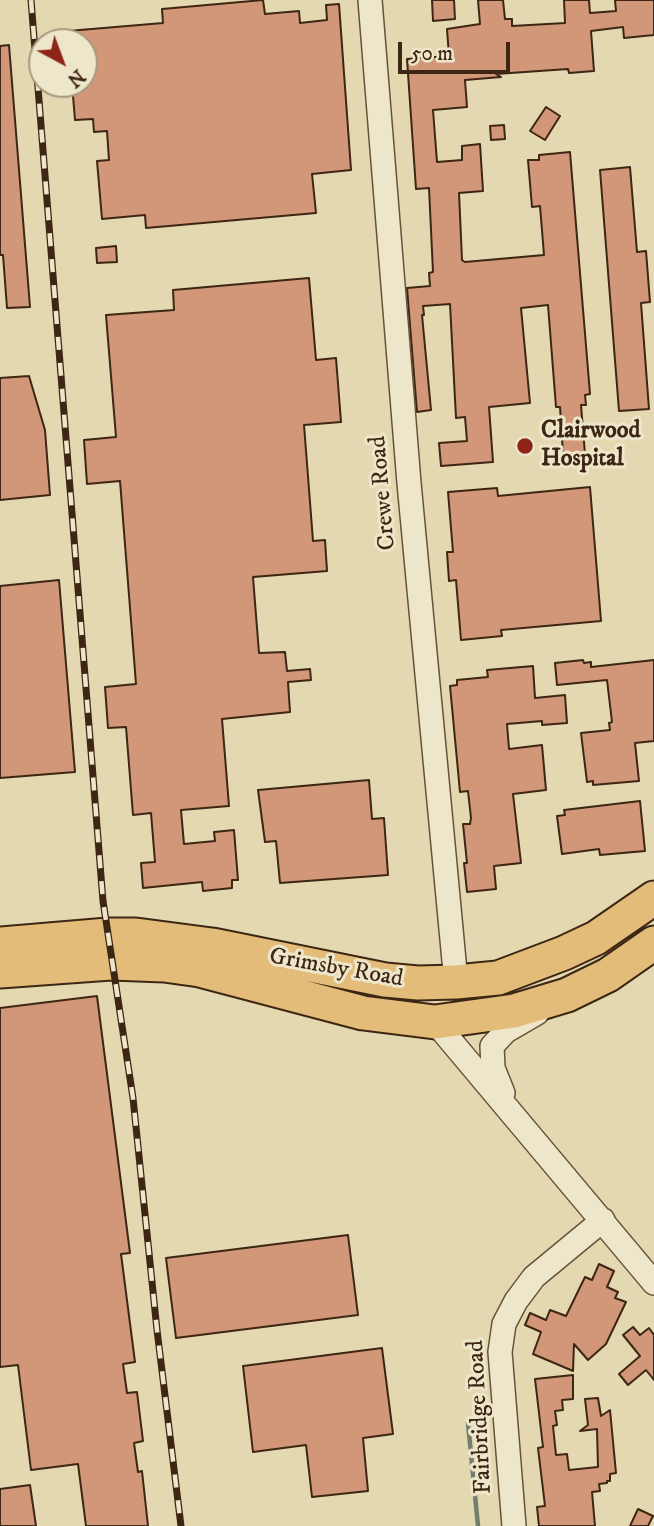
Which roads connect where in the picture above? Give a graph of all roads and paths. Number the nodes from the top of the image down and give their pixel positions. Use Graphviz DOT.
graph roads {
  1 [pos="370,0"];
  2 [pos="654,898"];
  3 [pos="654,943"];
  4 [pos="0,944"];
  5 [pos="165,951"];
  6 [pos="0,971"];
  7 [pos="456,982"];
  8 [pos="567,995"];
  9 [pos="435,1022"];
  10 [pos="511,1110"];
  11 [pos="603,1220"];
  12 [pos="654,1283"];
  13 [pos="514,1526"];
  1 -- 7 [label="street, Crewe Road"];
  2 -- 7 [label="highway, Grimsby Road"];
  3 -- 8 [label="highway, Grimsby Road"];
  4 -- 5 [label="highway, Grimsby Road"];
  5 -- 6 [label="highway, Grimsby Road"];
  5 -- 7 [label="highway, Grimsby Road"];
  5 -- 9 [label="highway, Grimsby Road"];
  8 -- 9 [label="highway, Grimsby Road"];
  8 -- 10 [label="street"];
  9 -- 10 [label="street"];
  10 -- 11 [label="street"];
  11 -- 12 [label="street"];
  11 -- 13 [label="street, Fairbridge Road"];
}
